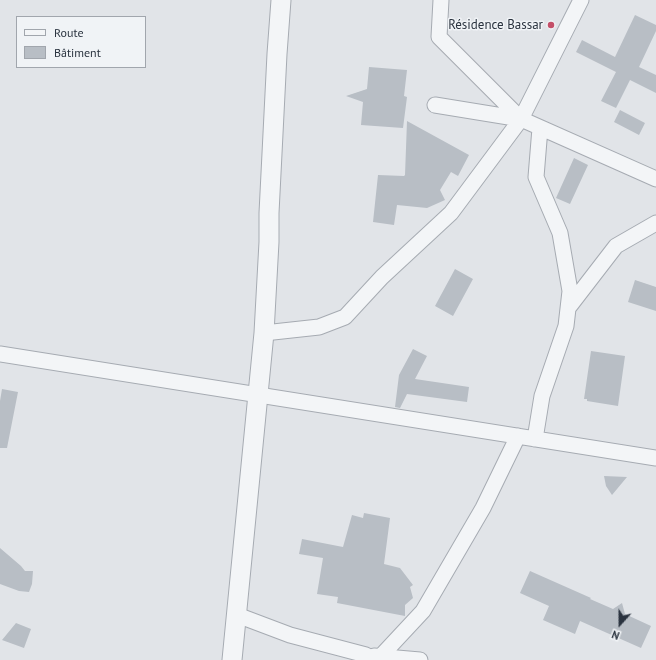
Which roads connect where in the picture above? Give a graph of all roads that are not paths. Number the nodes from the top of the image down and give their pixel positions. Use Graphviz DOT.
graph roads {
  1 [pos="281,0"];
  2 [pos="441,0"];
  3 [pos="581,0"];
  4 [pos="435,105"];
  5 [pos="521,119"];
  6 [pos="540,128"];
  7 [pos="656,179"];
  8 [pos="656,223"];
  9 [pos="568,308"];
  10 [pos="264,332"];
  11 [pos="0,354"];
  12 [pos="258,394"];
  13 [pos="518,436"];
  14 [pos="535,439"];
  15 [pos="656,458"];
  16 [pos="237,615"];
  17 [pos="373,656"];
  18 [pos="232,660"];
  19 [pos="351,660"];
  20 [pos="420,660"];
  1 -- 10 [label="street"];
  2 -- 5 [label="street"];
  3 -- 5 [label="street"];
  4 -- 5 [label="street"];
  5 -- 6 [label="street"];
  5 -- 10 [label="street"];
  6 -- 7 [label="street"];
  6 -- 9 [label="street"];
  8 -- 9 [label="street"];
  9 -- 14 [label="street"];
  10 -- 12 [label="street"];
  11 -- 12 [label="street"];
  12 -- 13 [label="street"];
  12 -- 16 [label="street"];
  13 -- 14 [label="street"];
  13 -- 17 [label="street"];
  14 -- 15 [label="street"];
  16 -- 17 [label="street"];
  16 -- 18 [label="street"];
  17 -- 19 [label="street"];
  17 -- 20 [label="street"];
}
